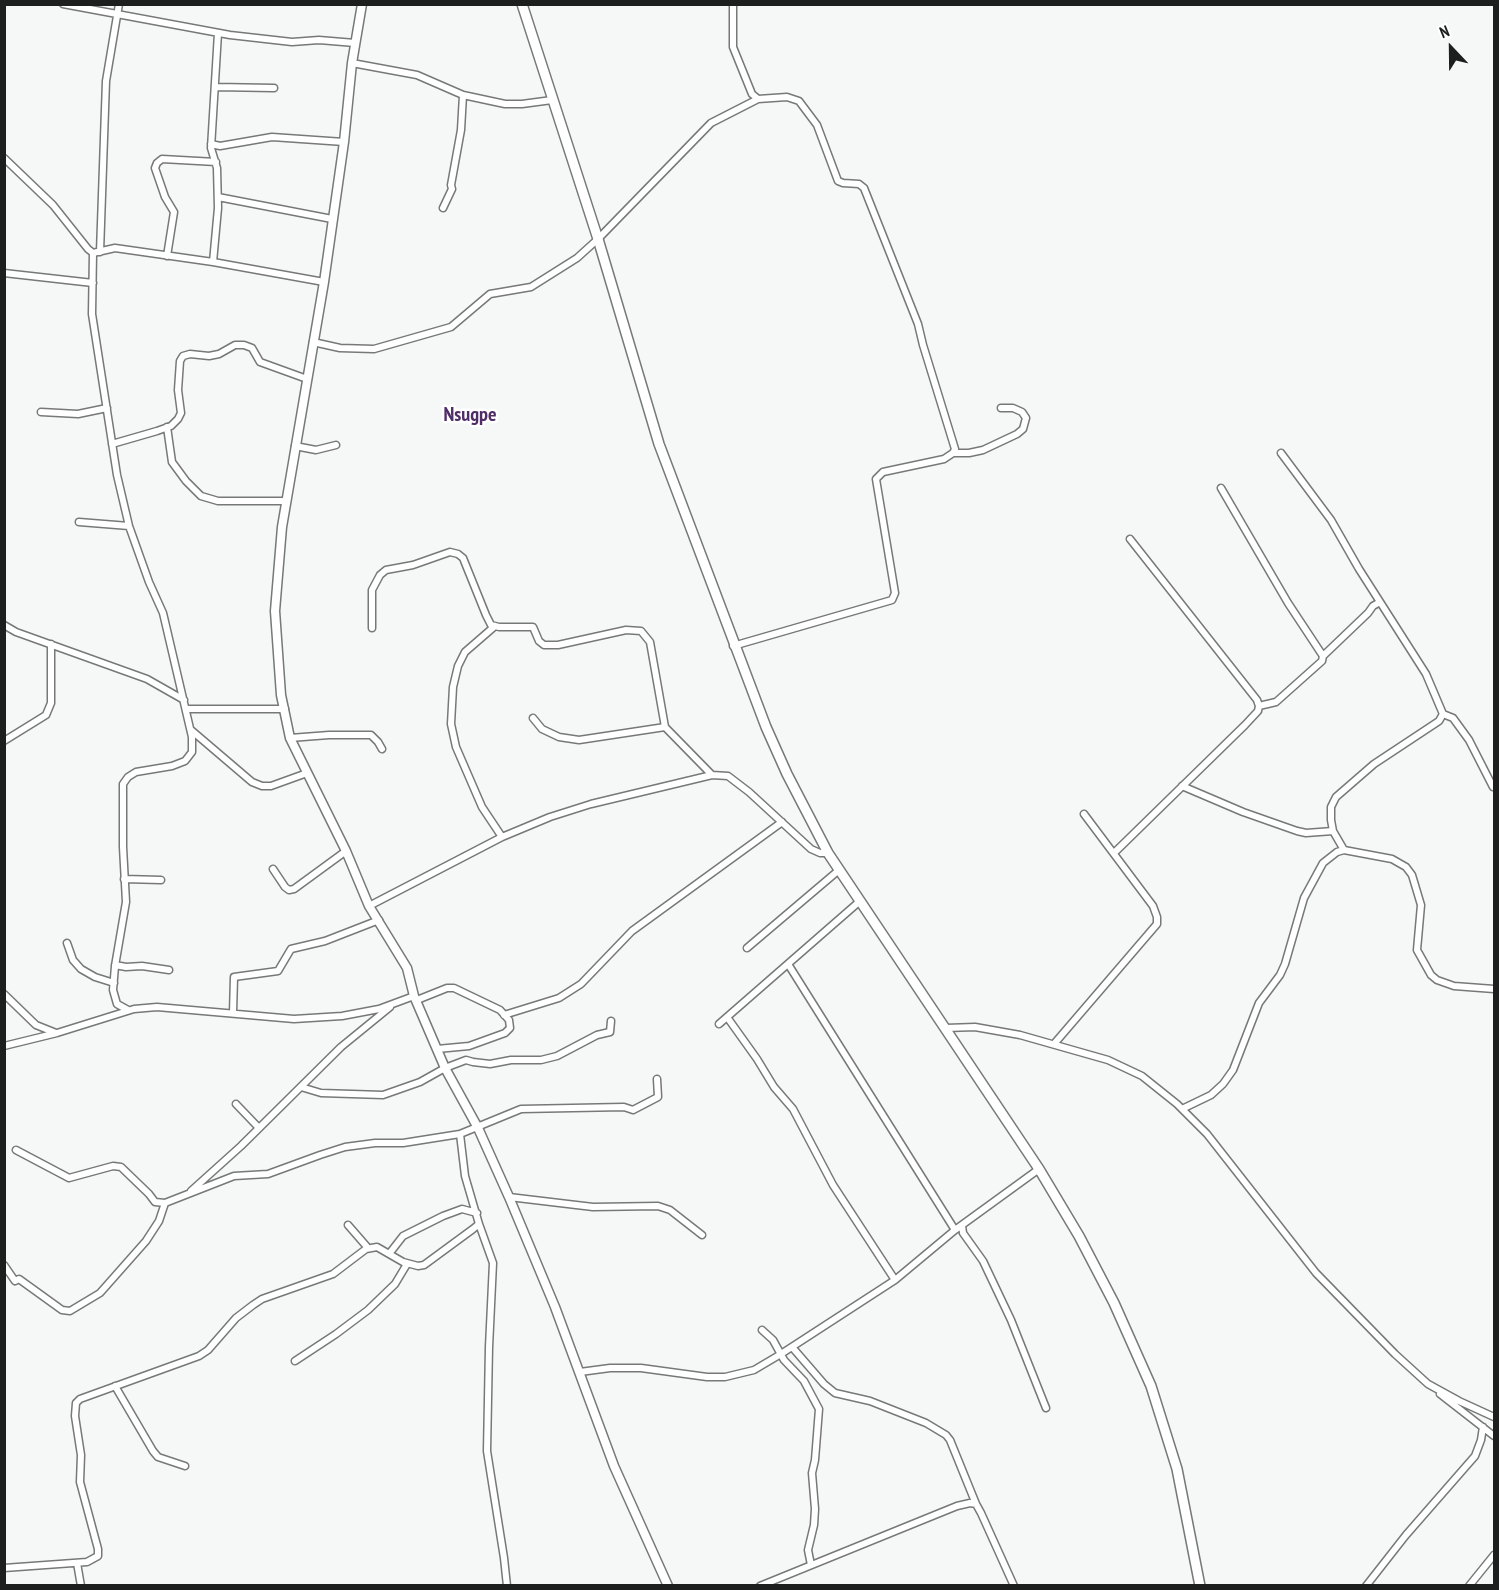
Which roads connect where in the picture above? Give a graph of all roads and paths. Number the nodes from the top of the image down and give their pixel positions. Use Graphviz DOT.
graph roads {
  1 [pos="63,4"];
  2 [pos="119,4"];
  3 [pos="362,4"];
  4 [pos="522,4"];
  5 [pos="733,4"];
  6 [pos="117,16"];
  7 [pos="218,33"];
  8 [pos="355,43"];
  9 [pos="352,63"];
  10 [pos="215,87"];
  11 [pos="274,88"];
  12 [pos="463,95"];
  13 [pos="758,99"];
  14 [pos="552,100"];
  15 [pos="344,142"];
  16 [pos="211,144"];
  17 [pos="4,158"];
  18 [pos="216,162"];
  19 [pos="218,197"];
  20 [pos="443,208"];
  21 [pos="332,219"];
  22 [pos="598,239"];
  23 [pos="97,252"];
  24 [pos="167,256"];
  25 [pos="213,261"];
  26 [pos="4,273"];
  27 [pos="324,282"];
  28 [pos="93,283"];
  29 [pos="313,342"];
  30 [pos="307,379"];
  31 [pos="107,408"];
  32 [pos="1001,408"];
  33 [pos="41,412"];
  34 [pos="167,427"];
  35 [pos="112,444"];
  36 [pos="336,445"];
  37 [pos="295,446"];
  38 [pos="952,453"];
  39 [pos="1281,453"];
  40 [pos="1221,488"];
  41 [pos="286,501"];
  42 [pos="79,522"];
  43 [pos="129,526"];
  44 [pos="1130,539"];
  45 [pos="1380,602"];
  46 [pos="4,625"];
  47 [pos="495,626"];
  48 [pos="372,628"];
  49 [pos="51,644"];
  50 [pos="734,646"];
  51 [pos="1323,656"];
  52 [pos="184,700"];
  53 [pos="1259,706"];
  54 [pos="186,709"];
  55 [pos="285,709"];
  56 [pos="1443,714"];
  57 [pos="533,718"];
  58 [pos="665,727"];
  59 [pos="190,730"];
  60 [pos="290,738"];
  61 [pos="4,741"];
  62 [pos="382,749"];
  63 [pos="307,773"];
  64 [pos="712,775"];
  65 [pos="1182,786"];
  66 [pos="1493,787"];
  67 [pos="1084,814"];
  68 [pos="782,822"];
  69 [pos="1333,831"];
  70 [pos="502,837"];
  71 [pos="1344,850"];
  72 [pos="346,851"];
  73 [pos="828,853"];
  74 [pos="1114,853"];
  75 [pos="273,869"];
  76 [pos="839,870"];
  77 [pos="124,879"];
  78 [pos="161,880"];
  79 [pos="860,901"];
  80 [pos="369,906"];
  81 [pos="379,920"];
  82 [pos="67,943"];
  83 [pos="747,948"];
  84 [pos="788,964"];
  85 [pos="115,965"];
  86 [pos="169,970"];
  87 [pos="114,983"];
  88 [pos="1494,989"];
  89 [pos="4,994"];
  90 [pos="415,998"];
  91 [pos="396,1003"];
  92 [pos="128,1010"];
  93 [pos="233,1012"];
  94 [pos="504,1014"];
  95 [pos="727,1017"];
  96 [pos="611,1021"];
  97 [pos="719,1024"];
  98 [pos="946,1028"];
  99 [pos="57,1034"];
  100 [pos="1054,1044"];
  101 [pos="4,1046"];
  102 [pos="437,1049"];
  103 [pos="445,1068"];
  104 [pos="657,1079"];
  105 [pos="301,1087"];
  106 [pos="236,1104"];
  107 [pos="1182,1109"];
  108 [pos="259,1128"];
  109 [pos="478,1128"];
  110 [pos="460,1134"];
  111 [pos="16,1150"];
  112 [pos="1039,1169"];
  113 [pos="188,1194"];
  114 [pos="509,1197"];
  115 [pos="165,1203"];
  116 [pos="477,1213"];
  117 [pos="479,1224"];
  118 [pos="348,1225"];
  119 [pos="962,1226"];
  120 [pos="955,1230"];
  121 [pos="702,1235"];
  122 [pos="368,1248"];
  123 [pos="389,1254"];
  124 [pos="407,1264"];
  125 [pos="4,1265"];
  126 [pos="895,1280"];
  127 [pos="762,1330"];
  128 [pos="792,1347"];
  129 [pos="781,1354"];
  130 [pos="295,1361"];
  131 [pos="580,1372"];
  132 [pos="1428,1384"];
  133 [pos="115,1386"];
  134 [pos="1046,1408"];
  135 [pos="1494,1417"];
  136 [pos="1483,1427"];
  137 [pos="1494,1436"];
  138 [pos="185,1466"];
  139 [pos="976,1504"];
  140 [pos="1494,1555"];
  141 [pos="77,1563"];
  142 [pos="812,1565"];
  143 [pos="4,1568"];
  144 [pos="81,1586"];
  145 [pos="507,1586"];
  146 [pos="668,1586"];
  147 [pos="760,1586"];
  148 [pos="1014,1586"];
  149 [pos="1200,1586"];
  150 [pos="1366,1586"];
  151 [pos="1469,1586"];
  1 -- 6 [label="street"];
  2 -- 6 [label="street"];
  3 -- 8 [label="street"];
  4 -- 14 [label="main road"];
  5 -- 13 [label="street"];
  6 -- 7 [label="street"];
  6 -- 23 [label="street"];
  7 -- 8 [label="street"];
  7 -- 10 [label="street"];
  8 -- 9 [label="street"];
  9 -- 12 [label="street"];
  9 -- 15 [label="street"];
  10 -- 11 [label="street"];
  10 -- 16 [label="street"];
  12 -- 14 [label="street"];
  12 -- 20 [label="street"];
  13 -- 22 [label="street"];
  13 -- 38 [label="street"];
  14 -- 22 [label="main road"];
  15 -- 16 [label="street"];
  15 -- 21 [label="street"];
  16 -- 18 [label="street"];
  17 -- 23 [label="street"];
  18 -- 19 [label="street"];
  18 -- 24 [label="street"];
  19 -- 21 [label="street"];
  19 -- 25 [label="street"];
  21 -- 27 [label="street"];
  22 -- 29 [label="street"];
  22 -- 50 [label="main road"];
  23 -- 24 [label="street"];
  23 -- 28 [label="street"];
  24 -- 25 [label="street"];
  25 -- 27 [label="street"];
  26 -- 28 [label="street"];
  27 -- 29 [label="street"];
  28 -- 31 [label="street"];
  29 -- 30 [label="street"];
  30 -- 34 [label="street"];
  30 -- 37 [label="street"];
  31 -- 33 [label="street"];
  31 -- 35 [label="street"];
  32 -- 38 [label="street"];
  34 -- 35 [label="street"];
  34 -- 41 [label="street"];
  35 -- 43 [label="street"];
  36 -- 37 [label="street"];
  37 -- 41 [label="street"];
  38 -- 50 [label="street"];
  39 -- 45 [label="street"];
  40 -- 51 [label="street"];
  41 -- 55 [label="street"];
  42 -- 43 [label="street"];
  43 -- 52 [label="street"];
  44 -- 53 [label="street"];
  45 -- 51 [label="street"];
  45 -- 56 [label="street"];
  46 -- 49 [label="street"];
  47 -- 48 [label="street"];
  47 -- 58 [label="street"];
  47 -- 70 [label="street"];
  49 -- 52 [label="street"];
  49 -- 61 [label="street"];
  50 -- 73 [label="main road"];
  51 -- 53 [label="street"];
  52 -- 54 [label="street"];
  53 -- 65 [label="street"];
  54 -- 55 [label="street"];
  54 -- 59 [label="street"];
  55 -- 60 [label="street"];
  56 -- 66 [label="street"];
  56 -- 69 [label="street"];
  57 -- 58 [label="street"];
  58 -- 64 [label="street"];
  59 -- 63 [label="street"];
  59 -- 77 [label="street"];
  60 -- 62 [label="street"];
  60 -- 63 [label="street"];
  63 -- 72 [label="street"];
  64 -- 68 [label="street"];
  64 -- 70 [label="street"];
  65 -- 69 [label="street"];
  65 -- 74 [label="street"];
  67 -- 74 [label="street"];
  68 -- 73 [label="street"];
  68 -- 94 [label="street"];
  69 -- 71 [label="street"];
  70 -- 80 [label="street"];
  71 -- 88 [label="street"];
  71 -- 107 [label="street"];
  72 -- 75 [label="street"];
  72 -- 80 [label="street"];
  73 -- 76 [label="main road"];
  74 -- 100 [label="street"];
  76 -- 79 [label="main road"];
  76 -- 83 [label="street"];
  77 -- 78 [label="street"];
  77 -- 85 [label="street"];
  79 -- 84 [label="street"];
  79 -- 98 [label="main road"];
  80 -- 81 [label="street"];
  81 -- 90 [label="street"];
  81 -- 93 [label="street"];
  82 -- 87 [label="street"];
  84 -- 95 [label="street"];
  84 -- 120 [label="street"];
  85 -- 86 [label="street"];
  85 -- 87 [label="street"];
  87 -- 92 [label="street"];
  89 -- 99 [label="street"];
  90 -- 91 [label="street"];
  90 -- 94 [label="street"];
  90 -- 102 [label="street"];
  91 -- 93 [label="street"];
  91 -- 105 [label="street"];
  92 -- 93 [label="street"];
  92 -- 99 [label="street"];
  94 -- 102 [label="street"];
  95 -- 97 [label="street"];
  95 -- 126 [label="street"];
  96 -- 103 [label="street"];
  98 -- 100 [label="street"];
  98 -- 112 [label="main road"];
  99 -- 101 [label="street"];
  100 -- 107 [label="street"];
  102 -- 103 [label="street"];
  103 -- 105 [label="street"];
  103 -- 109 [label="street"];
  104 -- 109 [label="street"];
  105 -- 108 [label="street"];
  106 -- 108 [label="street"];
  107 -- 132 [label="street"];
  108 -- 113 [label="street"];
  109 -- 110 [label="street"];
  109 -- 114 [label="street"];
  110 -- 113 [label="street"];
  110 -- 116 [label="street"];
  111 -- 115 [label="street"];
  112 -- 119 [label="street"];
  112 -- 149 [label="main road"];
  113 -- 115 [label="street"];
  114 -- 121 [label="street"];
  114 -- 131 [label="street"];
  115 -- 125 [label="street"];
  116 -- 117 [label="street"];
  116 -- 123 [label="street"];
  117 -- 124 [label="street"];
  117 -- 145 [label="street"];
  118 -- 122 [label="street"];
  119 -- 120 [label="street"];
  119 -- 134 [label="street"];
  120 -- 126 [label="street"];
  122 -- 123 [label="street"];
  122 -- 133 [label="street"];
  123 -- 124 [label="street"];
  124 -- 130 [label="street"];
  126 -- 128 [label="street"];
  127 -- 129 [label="street"];
  128 -- 129 [label="street"];
  128 -- 139 [label="street"];
  129 -- 131 [label="street"];
  129 -- 142 [label="street"];
  131 -- 146 [label="street"];
  132 -- 135 [label="street"];
  132 -- 136 [label="street"];
  133 -- 138 [label="street"];
  133 -- 141 [label="street"];
  136 -- 137 [label="street"];
  136 -- 150 [label="street"];
  139 -- 142 [label="street"];
  139 -- 148 [label="street"];
  140 -- 151 [label="street"];
  141 -- 143 [label="street"];
  141 -- 144 [label="street"];
  142 -- 147 [label="street"];
}
